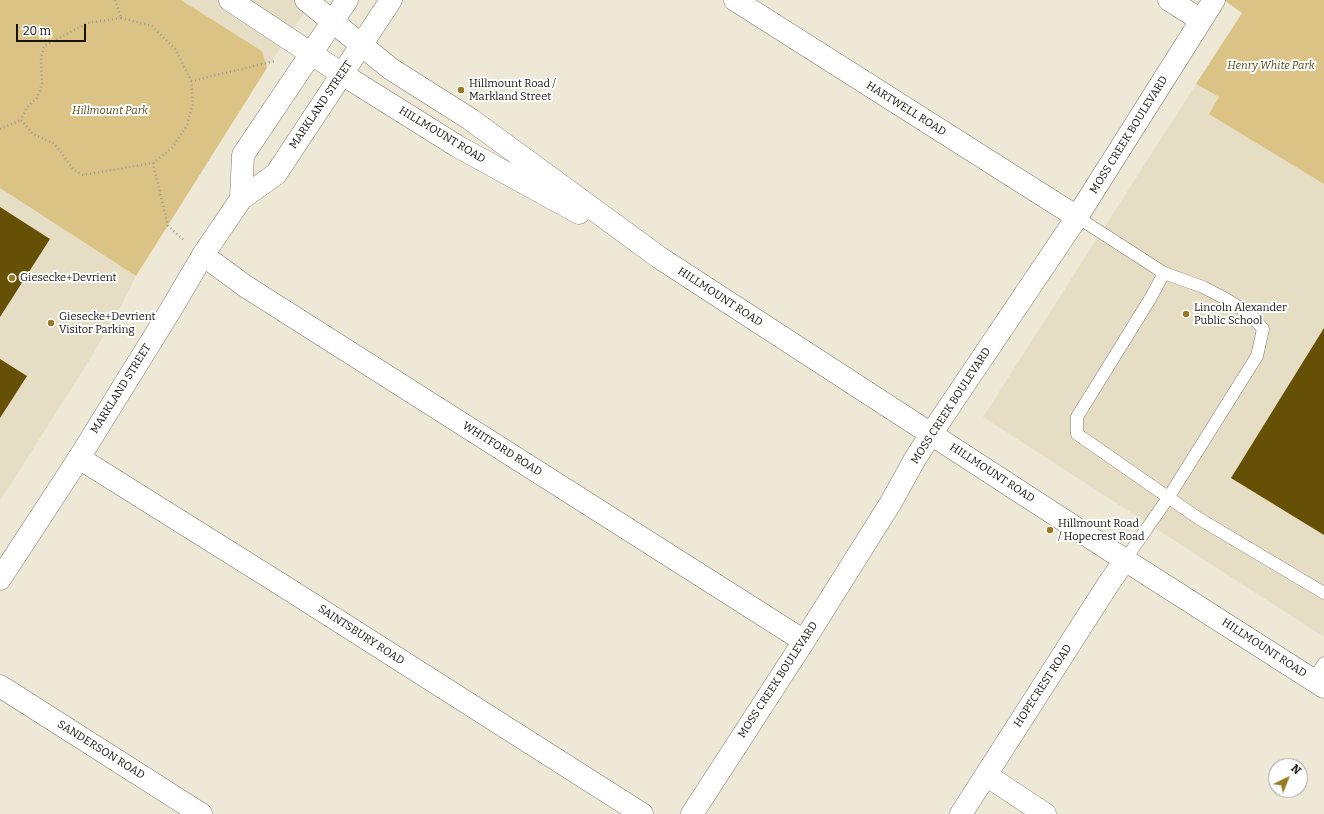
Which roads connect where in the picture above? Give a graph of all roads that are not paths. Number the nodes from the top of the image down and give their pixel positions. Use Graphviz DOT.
graph roads {
  1 [pos="230,0"];
  2 [pos="306,0"];
  3 [pos="347,0"];
  4 [pos="391,0"];
  5 [pos="735,0"];
  6 [pos="1169,0"];
  7 [pos="1214,0"];
  8 [pos="1201,20"];
  9 [pos="333,21"];
  10 [pos="362,45"];
  11 [pos="311,53"];
  12 [pos="342,74"];
  13 [pos="241,199"];
  14 [pos="1077,217"];
  15 [pos="203,255"];
  16 [pos="660,258"];
  17 [pos="1164,273"];
  18 [pos="931,434"];
  19 [pos="78,458"];
  20 [pos="1168,498"];
  21 [pos="1125,560"];
  22 [pos="0,579"];
  23 [pos="1324,594"];
  24 [pos="804,640"];
  25 [pos="1320,676"];
  26 [pos="0,686"];
  27 [pos="986,775"];
  28 [pos="201,814"];
  29 [pos="642,814"];
  30 [pos="692,814"];
  31 [pos="962,814"];
  32 [pos="1045,814"];
  1 -- 11 [label="street, HILLMOUNT ROAD"];
  2 -- 9 [label="street, HILLMOUNT ROAD"];
  3 -- 9 [label="street"];
  4 -- 10 [label="street, MARKLAND STREET"];
  5 -- 14 [label="street, HARTWELL ROAD"];
  6 -- 8 [label="street"];
  7 -- 8 [label="street, MOSS CREEK BOULEVARD"];
  8 -- 14 [label="street, MOSS CREEK BOULEVARD"];
  9 -- 10 [label="street, HILLMOUNT ROAD"];
  9 -- 11 [label="street"];
  10 -- 12 [label="street, MARKLAND STREET"];
  10 -- 16 [label="street, HILLMOUNT ROAD"];
  11 -- 12 [label="street, HILLMOUNT ROAD"];
  11 -- 13 [label="street"];
  12 -- 13 [label="street, MARKLAND STREET"];
  12 -- 16 [label="street, HILLMOUNT ROAD"];
  13 -- 15 [label="street, MARKLAND STREET"];
  14 -- 17 [label="lane"];
  14 -- 18 [label="street, MOSS CREEK BOULEVARD"];
  15 -- 19 [label="street, MARKLAND STREET"];
  15 -- 24 [label="street, WHITFORD ROAD"];
  16 -- 18 [label="street, HILLMOUNT ROAD"];
  17 -- 20 [label="lane"];
  17 -- 20 [label="lane"];
  18 -- 21 [label="street, HILLMOUNT ROAD"];
  18 -- 24 [label="street, MOSS CREEK BOULEVARD"];
  19 -- 22 [label="street, MARKLAND STREET"];
  19 -- 29 [label="street, SAINTSBURY ROAD"];
  20 -- 21 [label="lane"];
  20 -- 23 [label="lane"];
  21 -- 25 [label="street, HILLMOUNT ROAD"];
  21 -- 27 [label="street, HOPECREST ROAD"];
  24 -- 30 [label="street, MOSS CREEK BOULEVARD"];
  26 -- 28 [label="street, SANDERSON ROAD"];
  27 -- 31 [label="street, HOPECREST ROAD"];
  27 -- 32 [label="street"];
}
